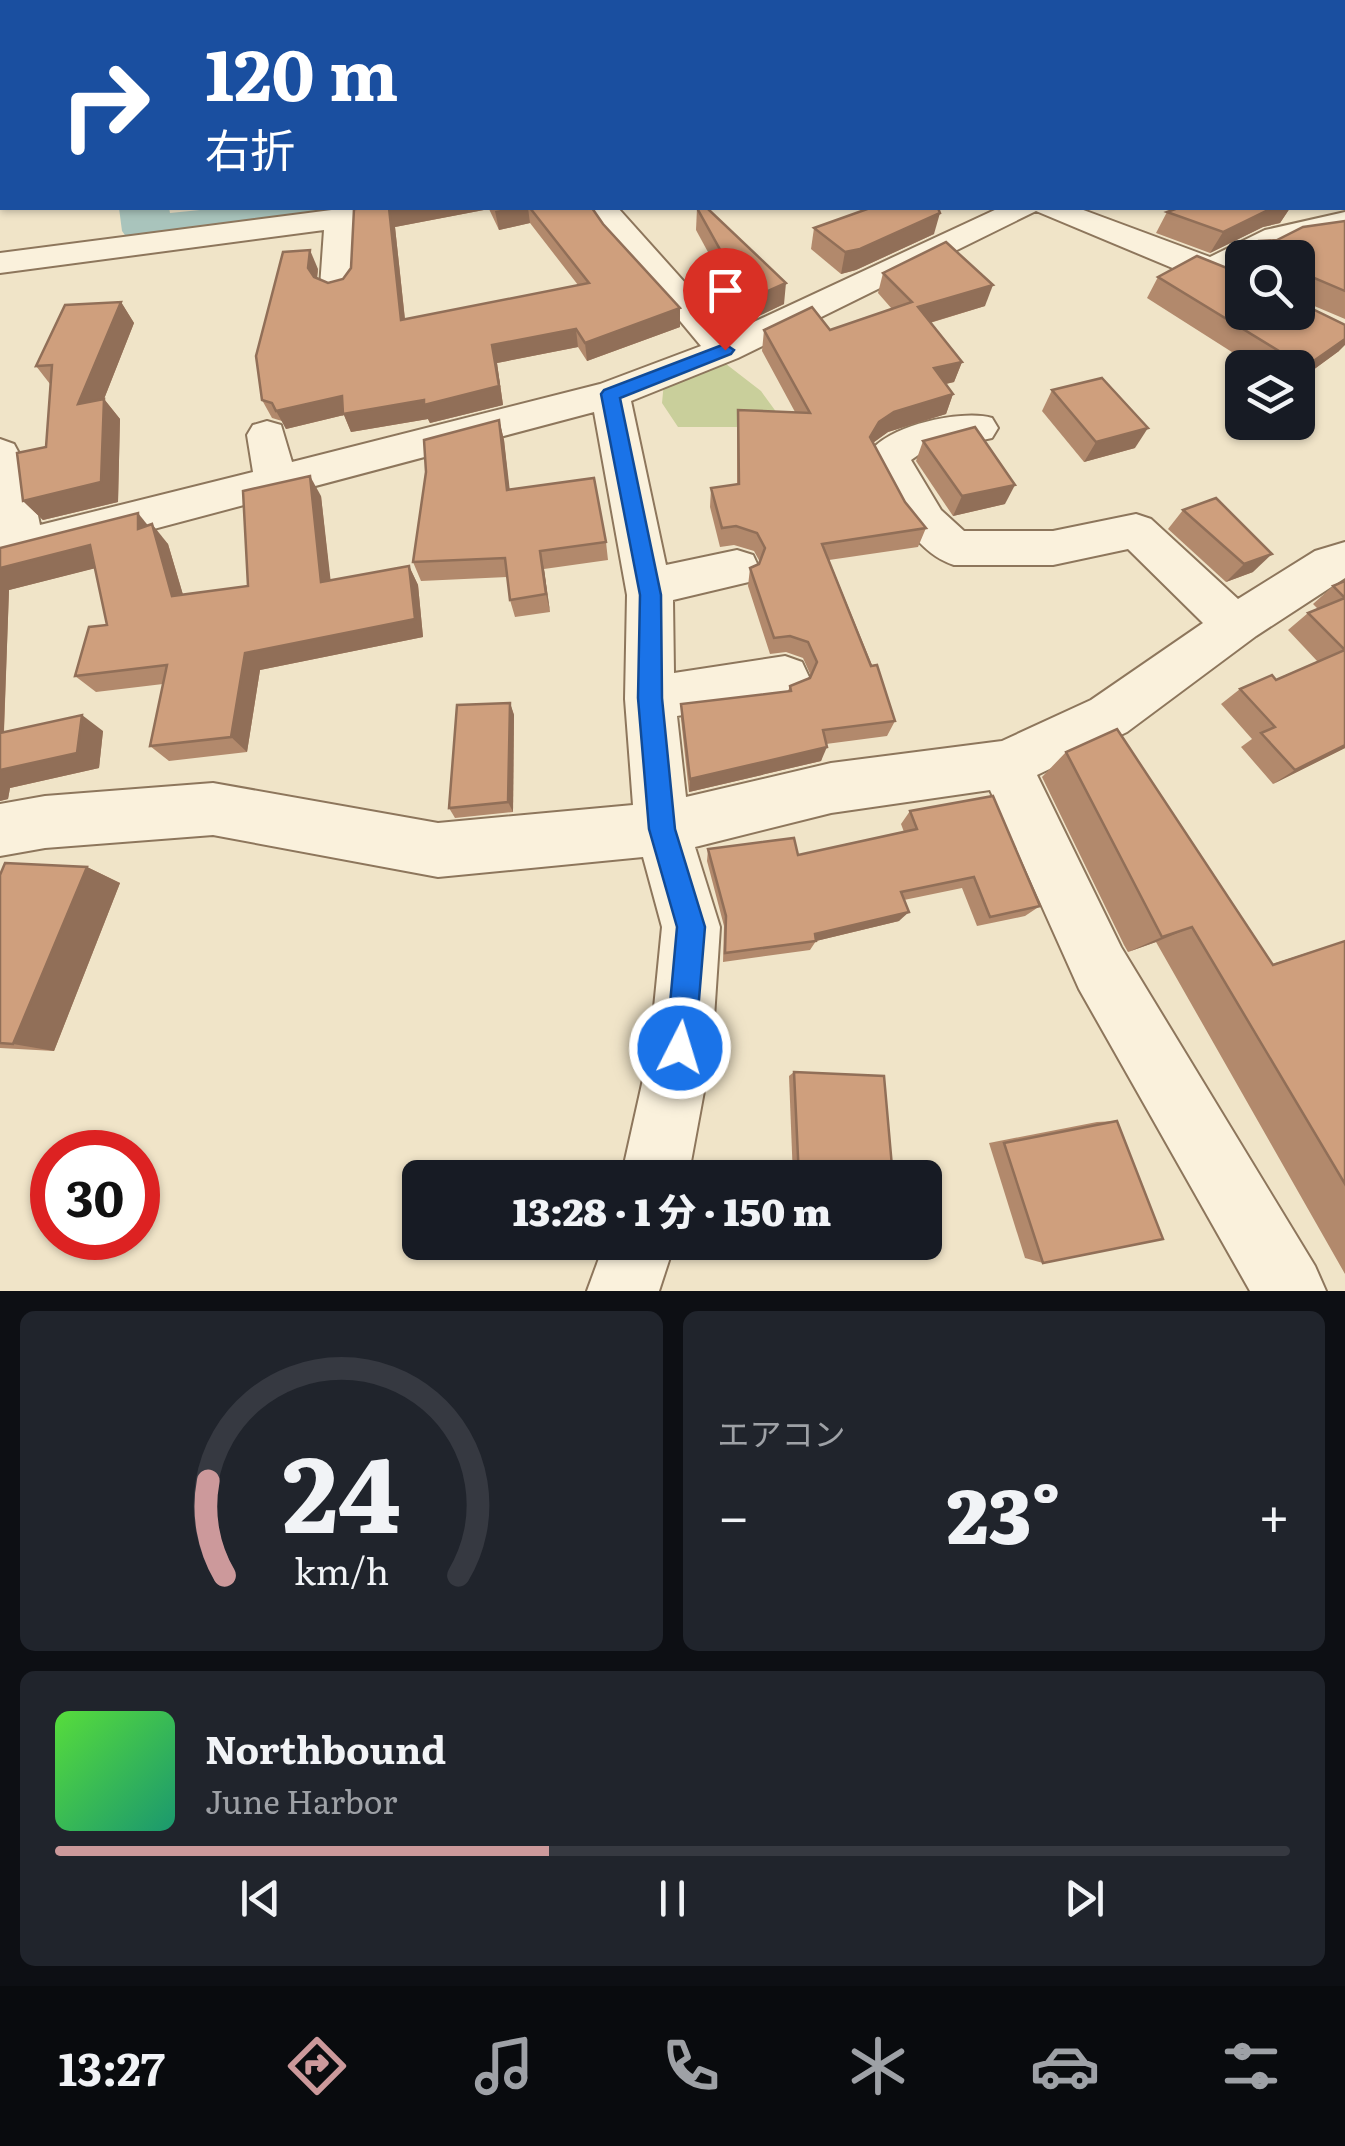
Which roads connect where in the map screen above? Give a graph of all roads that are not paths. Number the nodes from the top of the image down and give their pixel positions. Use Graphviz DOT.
graph roads {
  1 [pos="403,210"];
  2 [pos="603,210"];
  3 [pos="1019,210"];
  4 [pos="1055,210"];
  5 [pos="341,220"];
  6 [pos="1345,222"];
  7 [pos="0,263"];
  8 [pos="1211,269"];
  9 [pos="1225,277"];
  10 [pos="337,287"];
  11 [pos="725,350"];
  12 [pos="610,394"];
  13 [pos="978,428"];
  14 [pos="267,435"];
  15 [pos="3,467"];
  16 [pos="275,482"];
  17 [pos="1345,560"];
  18 [pos="737,568"];
  19 [pos="649,587"];
  20 [pos="1233,626"];
  21 [pos="785,677"];
  22 [pos="650,698"];
  23 [pos="1006,764"];
  24 [pos="662,829"];
  25 [pos="0,830"];
  26 [pos="658,1160"];
  27 [pos="634,1260"];
  28 [pos="623,1291"];
  29 [pos="1290,1291"];
  1 -- 5 [label="street"];
  2 -- 11 [label="street"];
  3 -- 11 [label="street"];
  4 -- 8 [label="street"];
  5 -- 7 [label="street"];
  5 -- 10 [label="street"];
  6 -- 8 [label="street"];
  8 -- 9 [label="street"];
  11 -- 12 [label="street"];
  12 -- 16 [label="street"];
  12 -- 19 [label="street"];
  13 -- 20 [label="street"];
  14 -- 16 [label="street"];
  15 -- 16 [label="street"];
  17 -- 20 [label="street"];
  18 -- 19 [label="street"];
  19 -- 22 [label="street"];
  20 -- 23 [label="street"];
  21 -- 22 [label="street"];
  22 -- 24 [label="street"];
  23 -- 24 [label="street"];
  23 -- 29 [label="street"];
  24 -- 25 [label="street"];
  24 -- 26 [label="street"];
  27 -- 28 [label="street"];
}
